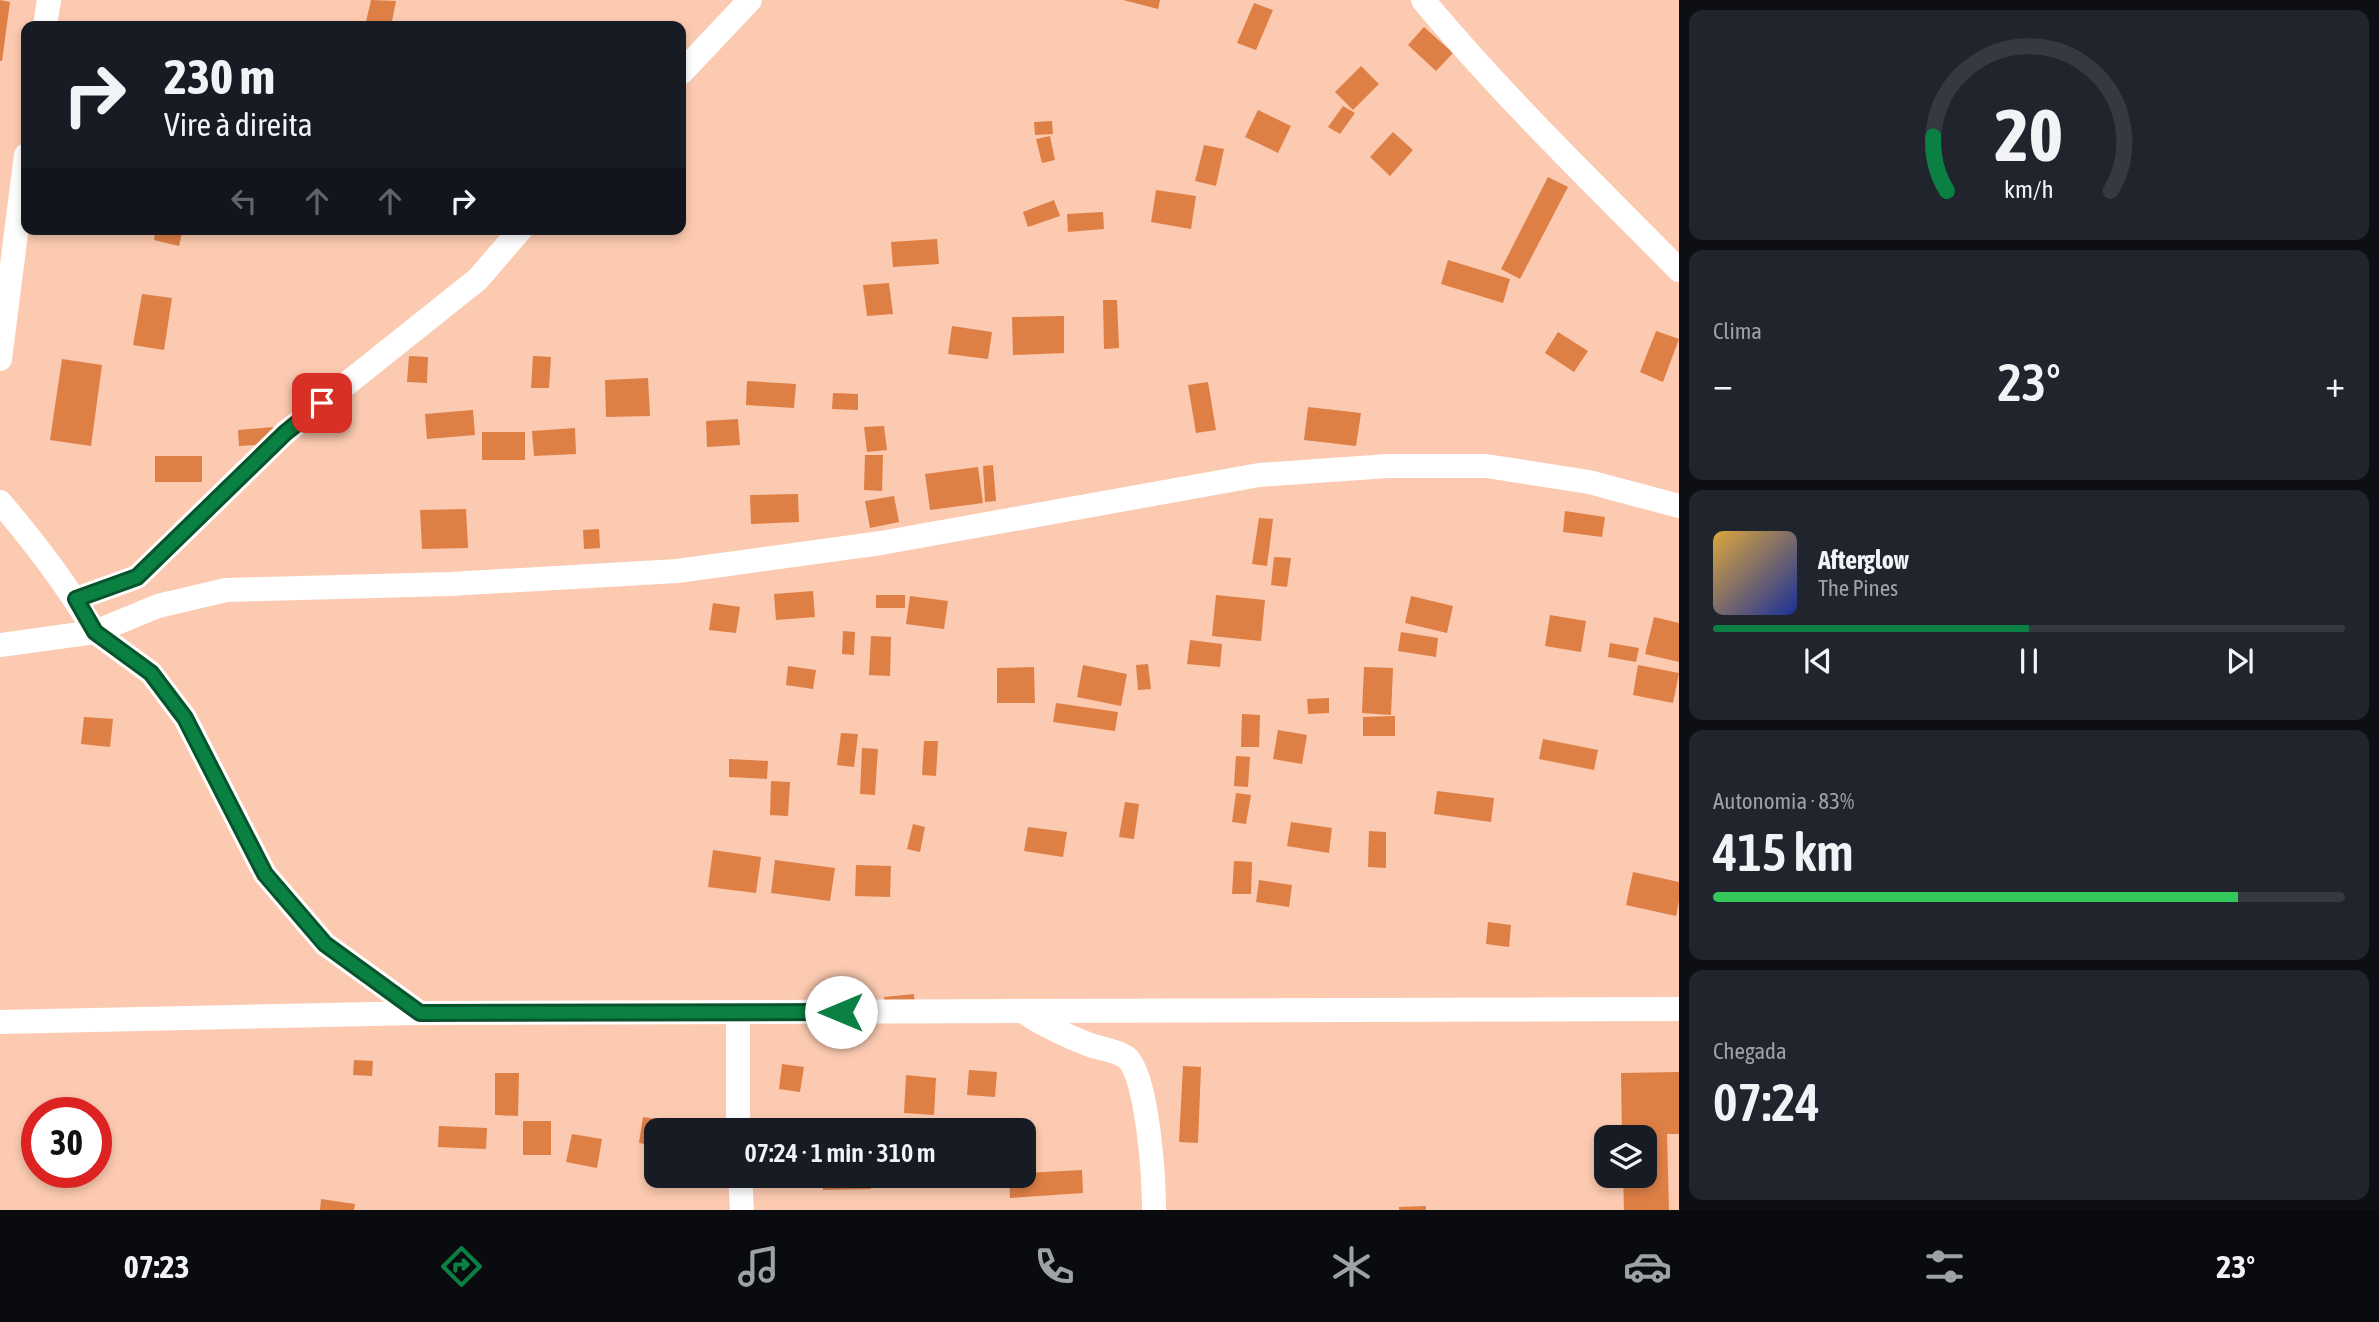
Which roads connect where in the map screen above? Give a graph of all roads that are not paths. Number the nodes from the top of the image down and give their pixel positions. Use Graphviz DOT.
graph roads {
  1 [pos="49,0"];
  2 [pos="750,0"];
  3 [pos="1423,0"];
  4 [pos="46,21"];
  5 [pos="686,68"];
  6 [pos="21,194"];
  7 [pos="516,235"];
  8 [pos="1679,270"];
  9 [pos="0,359"];
  10 [pos="0,502"];
  11 [pos="1679,506"];
  12 [pos="76,599"];
  13 [pos="95,632"];
  14 [pos="0,645"];
  15 [pos="1679,1009"];
  16 [pos="1022,1011"];
  17 [pos="738,1012"];
  18 [pos="420,1013"];
  19 [pos="0,1022"];
  20 [pos="738,1118"];
  21 [pos="741,1188"];
  22 [pos="742,1210"];
  23 [pos="1154,1210"];
  1 -- 4 [label="street"];
  2 -- 5 [label="street"];
  3 -- 8 [label="street"];
  6 -- 9 [label="street"];
  7 -- 12 [label="street"];
  10 -- 12 [label="street"];
  11 -- 13 [label="street"];
  12 -- 13 [label="street"];
  13 -- 14 [label="street"];
  13 -- 18 [label="street"];
  15 -- 16 [label="street"];
  16 -- 17 [label="street"];
  16 -- 23 [label="street"];
  17 -- 18 [label="street"];
  17 -- 20 [label="street"];
  18 -- 19 [label="street"];
  21 -- 22 [label="street"];
}
